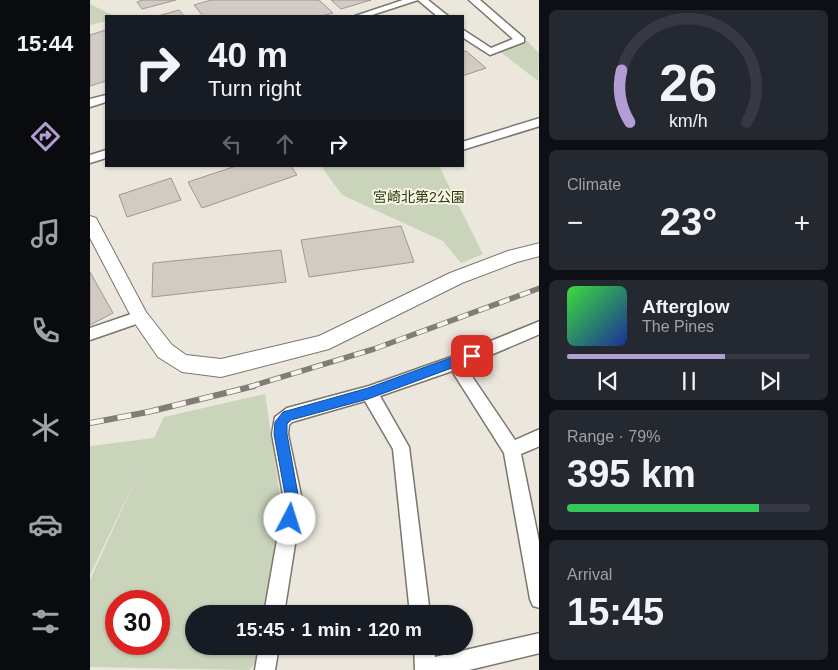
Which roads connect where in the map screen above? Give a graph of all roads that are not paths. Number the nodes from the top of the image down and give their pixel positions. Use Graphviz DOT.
graph roads {
  1 [pos="413,0"];
  2 [pos="422,0"];
  3 [pos="474,0"];
  4 [pos="363,15"];
  5 [pos="442,15"];
  6 [pos="464,33"];
  7 [pos="105,98"];
  8 [pos="90,103"];
  9 [pos="539,122"];
  10 [pos="464,145"];
  11 [pos="105,154"];
  12 [pos="90,159"];
  13 [pos="90,222"];
  14 [pos="539,249"];
  15 [pos="140,317"];
  16 [pos="539,327"];
  17 [pos="90,334"];
  18 [pos="455,363"];
  19 [pos="368,393"];
  20 [pos="539,437"];
  21 [pos="512,450"];
  22 [pos="539,599"];
  23 [pos="276,605"];
  24 [pos="419,605"];
  25 [pos="539,643"];
  26 [pos="268,655"];
  27 [pos="425,655"];
  28 [pos="265,670"];
  29 [pos="426,670"];
  1 -- 4 [label="street"];
  2 -- 5 [label="street"];
  3 -- 6 [label="street"];
  7 -- 8 [label="street"];
  9 -- 10 [label="street"];
  11 -- 12 [label="street"];
  13 -- 15 [label="street"];
  14 -- 15 [label="street"];
  15 -- 17 [label="street"];
  16 -- 18 [label="street"];
  18 -- 19 [label="street"];
  18 -- 21 [label="street"];
  19 -- 23 [label="street"];
  19 -- 24 [label="street"];
  20 -- 21 [label="street"];
  21 -- 22 [label="street"];
  25 -- 29 [label="street"];
  26 -- 28 [label="street"];
  27 -- 29 [label="street"];
}
